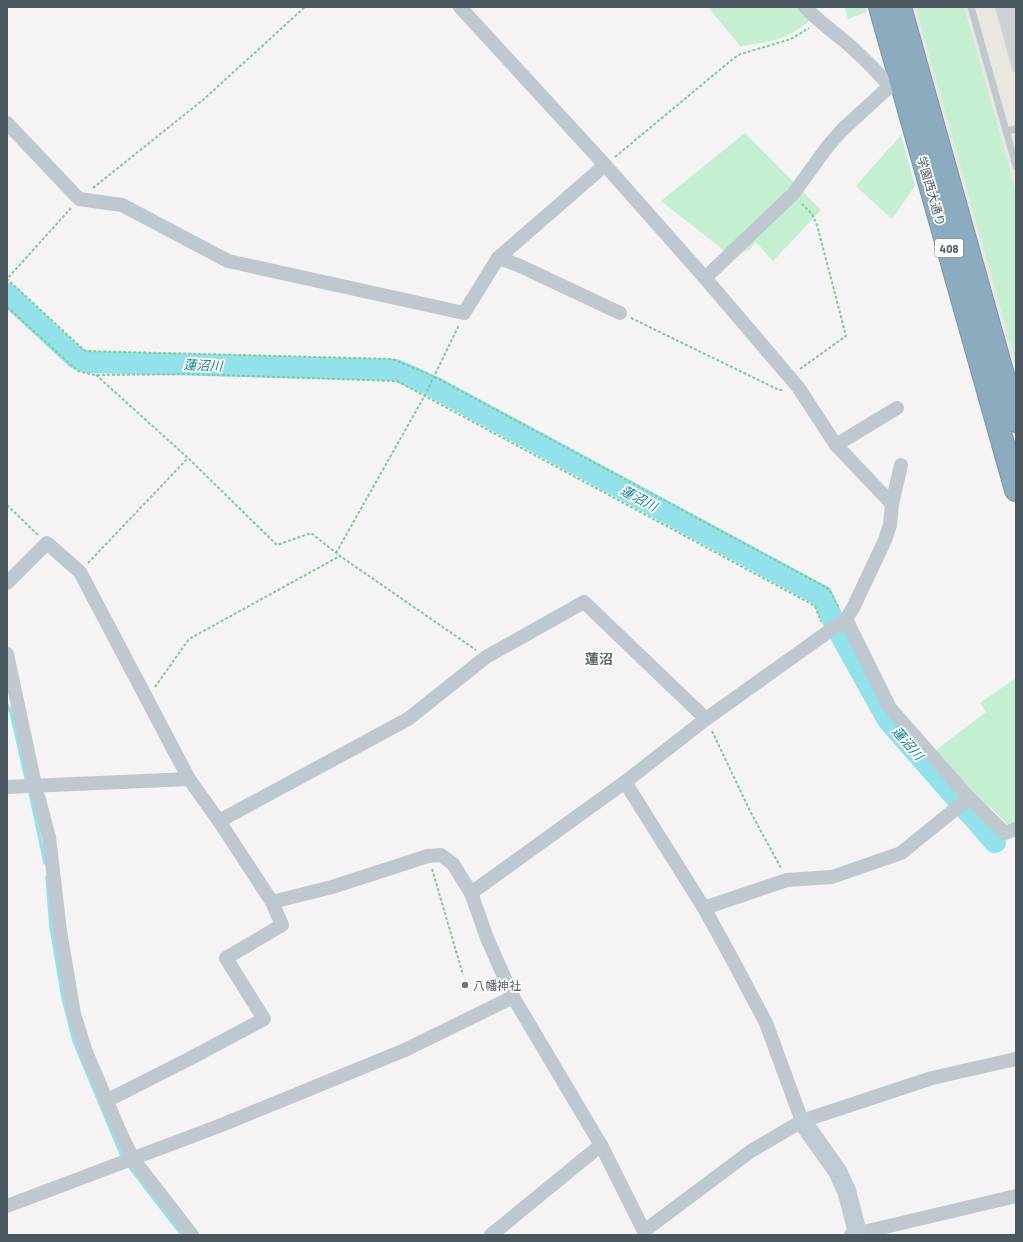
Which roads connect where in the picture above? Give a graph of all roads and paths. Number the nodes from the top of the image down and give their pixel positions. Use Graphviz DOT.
graph roads {
  1 [pos="305,7"];
  2 [pos="460,7"];
  3 [pos="805,7"];
  4 [pos="880,7"];
  5 [pos="900,7"];
  6 [pos="971,7"];
  7 [pos="818,20"];
  8 [pos="896,85"];
  9 [pos="7,123"];
  10 [pos="1016,128"];
  11 [pos="1006,131"];
  12 [pos="605,165"];
  13 [pos="1016,166"];
  14 [pos="793,194"];
  15 [pos="79,199"];
  16 [pos="498,258"];
  17 [pos="705,278"];
  18 [pos="7,307"];
  19 [pos="464,313"];
  20 [pos="620,314"];
  21 [pos="95,375"];
  22 [pos="433,376"];
  23 [pos="793,382"];
  24 [pos="425,395"];
  25 [pos="897,408"];
  26 [pos="1016,421"];
  27 [pos="836,445"];
  28 [pos="188,458"];
  29 [pos="901,465"];
  30 [pos="1016,490"];
  31 [pos="892,504"];
  32 [pos="7,505"];
  33 [pos="47,543"];
  34 [pos="336,553"];
  35 [pos="340,556"];
  36 [pos="80,572"];
  37 [pos="7,583"];
  38 [pos="846,619"];
  39 [pos="826,633"];
  40 [pos="7,654"];
  41 [pos="486,657"];
  42 [pos="147,699"];
  43 [pos="706,719"];
  44 [pos="189,779"];
  45 [pos="625,782"];
  46 [pos="36,785"];
  47 [pos="7,787"];
  48 [pos="968,800"];
  49 [pos="219,822"];
  50 [pos="1016,829"];
  51 [pos="428,856"];
  52 [pos="787,880"];
  53 [pos="471,893"];
  54 [pos="272,902"];
  55 [pos="704,908"];
  56 [pos="463,975"];
  57 [pos="513,997"];
  58 [pos="1016,1059"];
  59 [pos="106,1101"];
  60 [pos="802,1121"];
  61 [pos="601,1145"];
  62 [pos="133,1159"];
  63 [pos="1016,1196"];
  64 [pos="7,1206"];
  65 [pos="643,1234"];
  66 [pos="855,1234"];
  67 [pos="192,1235"];
  68 [pos="491,1235"];
  1 -- 15 [label="path"];
  2 -- 12 [label="street"];
  3 -- 7 [label="street"];
  4 -- 8 [label="highway, 学園西大通り / 408"];
  5 -- 26 [label="highway, 学園西大通り / 408"];
  6 -- 11 [label="lane"];
  7 -- 8 [label="street"];
  7 -- 12 [label="path"];
  8 -- 14 [label="street"];
  8 -- 30 [label="highway, 学園西大通り / 408"];
  9 -- 15 [label="street"];
  10 -- 11 [label="lane"];
  11 -- 13 [label="lane"];
  12 -- 16 [label="street"];
  12 -- 17 [label="street"];
  14 -- 17 [label="street"];
  14 -- 23 [label="path"];
  15 -- 19 [label="street"];
  15 -- 22 [label="path"];
  16 -- 19 [label="street"];
  16 -- 20 [label="street"];
  17 -- 23 [label="street"];
  18 -- 21 [label="path"];
  19 -- 22 [label="path"];
  20 -- 23 [label="path"];
  21 -- 24 [label="path"];
  21 -- 28 [label="path"];
  22 -- 24 [label="path"];
  22 -- 38 [label="path"];
  23 -- 27 [label="street"];
  24 -- 34 [label="path"];
  24 -- 39 [label="path"];
  25 -- 27 [label="street"];
  27 -- 31 [label="street"];
  28 -- 34 [label="path"];
  28 -- 36 [label="path"];
  29 -- 31 [label="street"];
  31 -- 38 [label="street"];
  32 -- 33 [label="path"];
  33 -- 36 [label="street"];
  33 -- 37 [label="street"];
  34 -- 35 [label="path"];
  35 -- 41 [label="path"];
  35 -- 42 [label="path"];
  36 -- 42 [label="street"];
  38 -- 39 [label="street"];
  38 -- 48 [label="street"];
  39 -- 43 [label="street"];
  40 -- 46 [label="street"];
  41 -- 43 [label="street"];
  41 -- 49 [label="street"];
  42 -- 44 [label="street"];
  43 -- 45 [label="street"];
  43 -- 52 [label="path"];
  44 -- 46 [label="street"];
  44 -- 49 [label="street"];
  45 -- 53 [label="street"];
  45 -- 55 [label="street"];
  46 -- 47 [label="street"];
  46 -- 59 [label="street"];
  48 -- 50 [label="street"];
  48 -- 52 [label="street"];
  49 -- 54 [label="street"];
  51 -- 53 [label="street"];
  51 -- 54 [label="street"];
  51 -- 56 [label="path"];
  52 -- 55 [label="street"];
  53 -- 57 [label="street"];
  54 -- 59 [label="street"];
  55 -- 60 [label="street"];
  57 -- 61 [label="street"];
  57 -- 62 [label="street"];
  58 -- 60 [label="street"];
  59 -- 62 [label="street"];
  60 -- 65 [label="street"];
  60 -- 66 [label="street"];
  61 -- 65 [label="street"];
  61 -- 68 [label="street"];
  62 -- 64 [label="street"];
  62 -- 67 [label="street"];
  63 -- 66 [label="street"];
}
